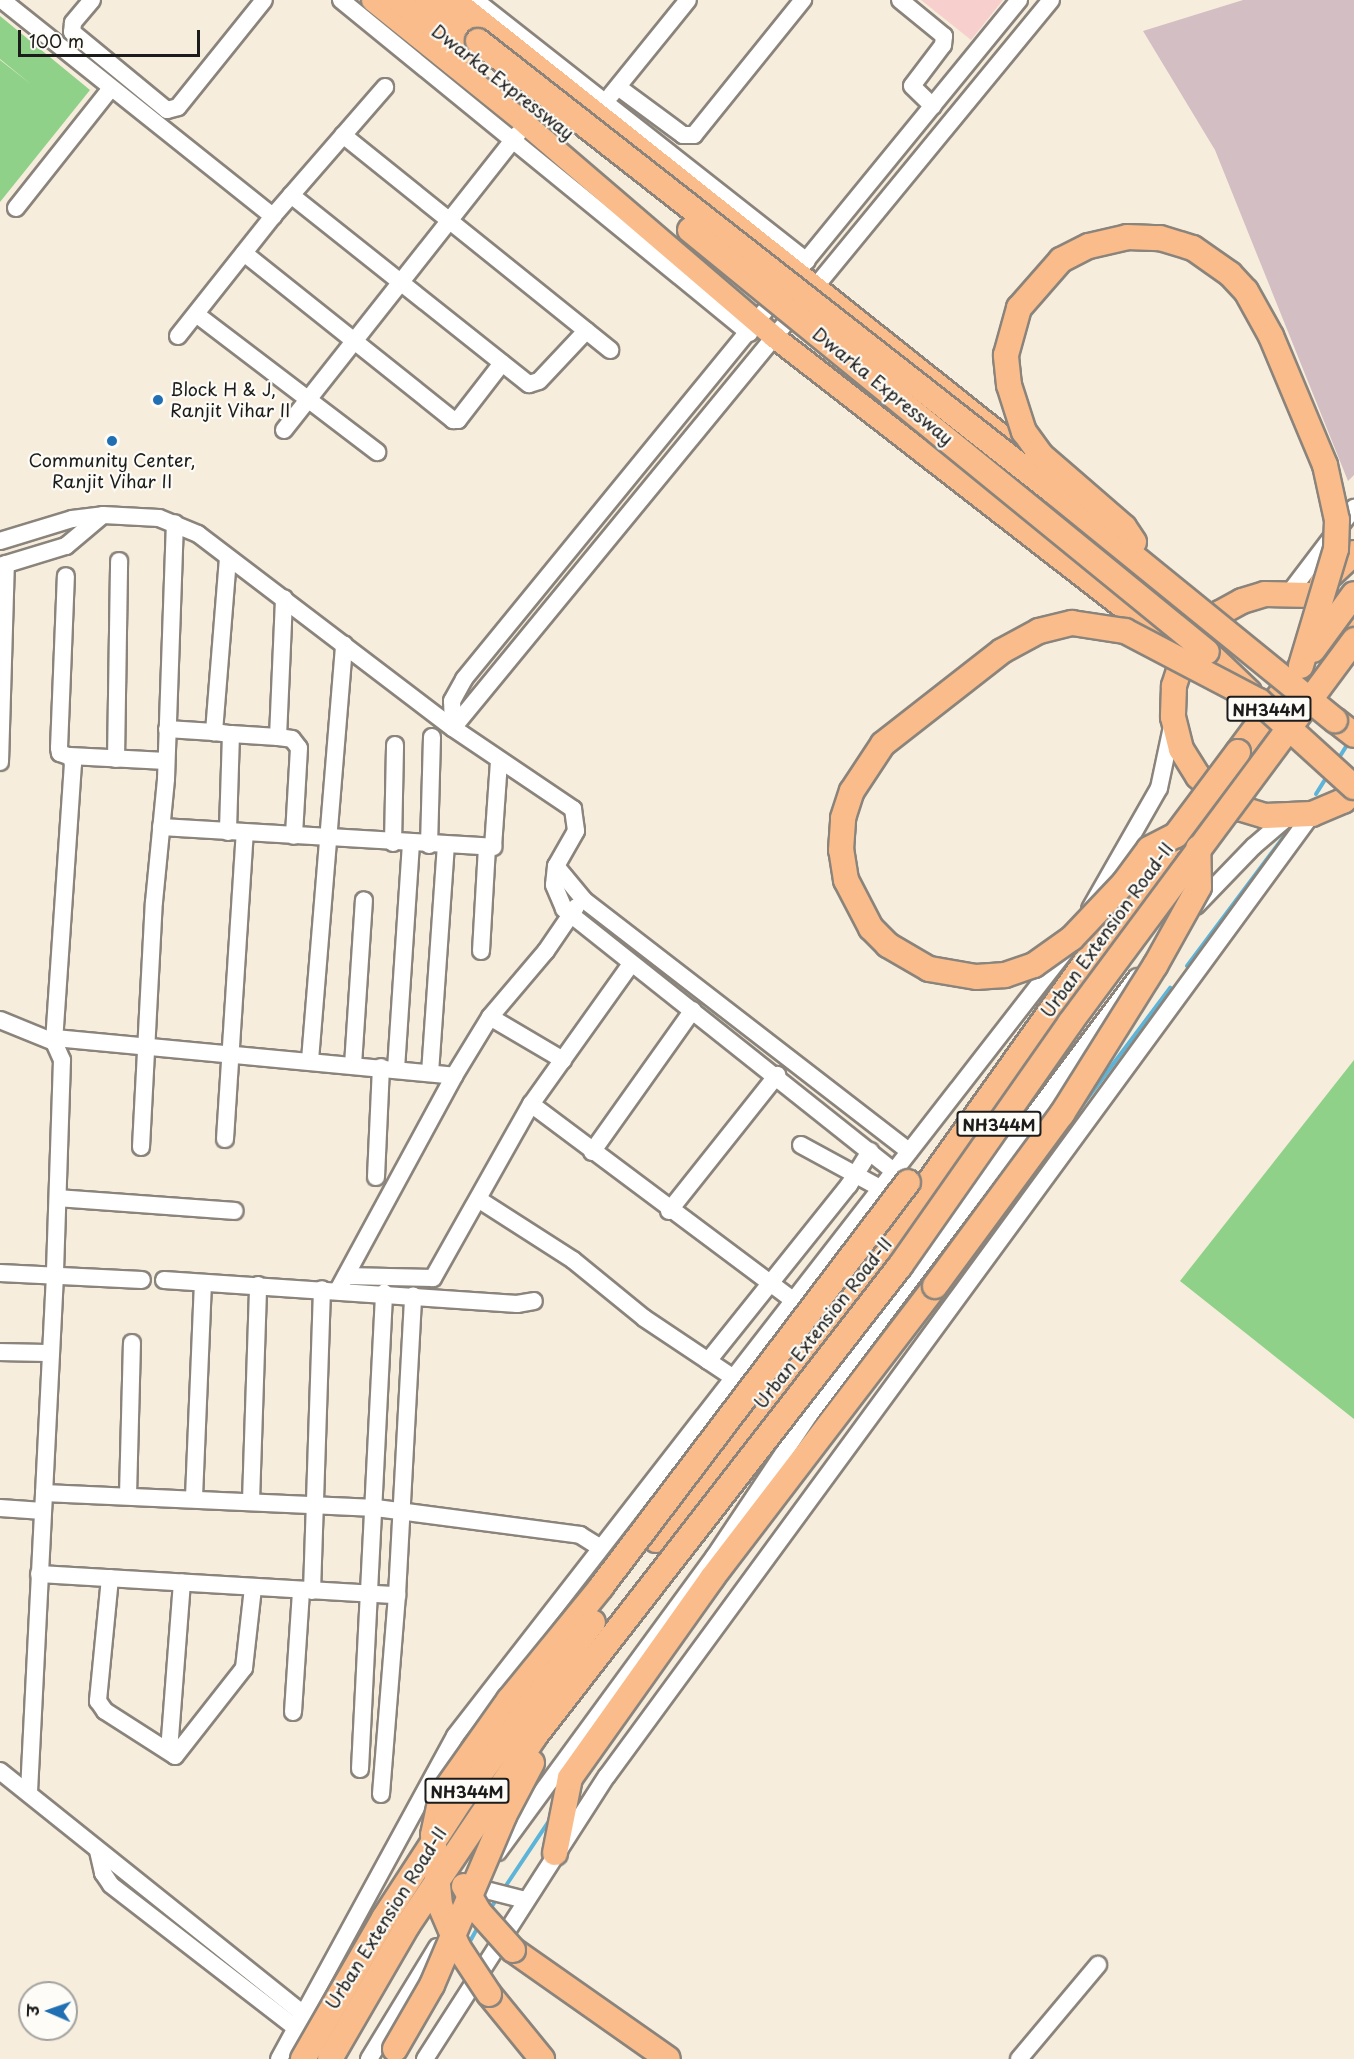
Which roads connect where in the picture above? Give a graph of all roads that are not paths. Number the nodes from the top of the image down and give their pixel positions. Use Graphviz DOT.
graph roads {
  1 [pos="2,0"];
  2 [pos="92,0"];
  3 [pos="264,0"];
  4 [pos="341,0"];
  5 [pos="372,0"];
  6 [pos="399,0"];
  7 [pos="427,0"];
  8 [pos="455,0"];
  9 [pos="475,0"];
  10 [pos="688,0"];
  11 [pos="803,0"];
  12 [pos="900,0"];
  13 [pos="1019,0"];
  14 [pos="1051,0"];
  15 [pos="471,46"];
  16 [pos="385,87"];
  17 [pos="618,87"];
  18 [pos="111,88"];
  19 [pos="603,104"];
  20 [pos="933,106"];
  21 [pos="526,124"];
  22 [pos="343,135"];
  23 [pos="513,142"];
  24 [pos="291,195"];
  25 [pos="16,207"];
  26 [pos="273,216"];
  27 [pos="450,221"];
  28 [pos="244,253"];
  29 [pos="802,267"];
  30 [pos="402,282"];
  31 [pos="815,287"];
  32 [pos="196,314"];
  33 [pos="760,330"];
  34 [pos="586,331"];
  35 [pos="178,336"];
  36 [pos="355,340"];
  37 [pos="610,350"];
  38 [pos="502,363"];
  39 [pos="716,369"];
  40 [pos="733,383"];
  41 [pos="308,400"];
  42 [pos="284,430"];
  43 [pos="377,452"];
  44 [pos="1354,508"];
  45 [pos="103,515"];
  46 [pos="175,523"];
  47 [pos="0,541"];
  48 [pos="1354,553"];
  49 [pos="228,558"];
  50 [pos="119,561"];
  51 [pos="3,565"];
  52 [pos="1153,571"];
  53 [pos="66,576"];
  54 [pos="1300,594"];
  55 [pos="1354,594"];
  56 [pos="284,598"];
  57 [pos="1220,613"];
  58 [pos="1354,618"];
  59 [pos="1354,640"];
  60 [pos="344,644"];
  61 [pos="1184,655"];
  62 [pos="1301,666"];
  63 [pos="1259,701"];
  64 [pos="1173,717"];
  65 [pos="167,729"];
  66 [pos="453,729"];
  67 [pos="214,732"];
  68 [pos="231,734"];
  69 [pos="1354,735"];
  70 [pos="278,737"];
  71 [pos="432,737"];
  72 [pos="395,745"];
  73 [pos="70,756"];
  74 [pos="116,759"];
  75 [pos="166,761"];
  76 [pos="0,762"];
  77 [pos="499,762"];
  78 [pos="1351,798"];
  79 [pos="1300,816"];
  80 [pos="161,828"];
  81 [pos="237,833"];
  82 [pos="294,836"];
  83 [pos="1176,836"];
  84 [pos="328,837"];
  85 [pos="393,843"];
  86 [pos="411,843"];
  87 [pos="429,845"];
  88 [pos="446,846"];
  89 [pos="487,847"];
  90 [pos="1198,848"];
  91 [pos="556,866"];
  92 [pos="581,898"];
  93 [pos="364,900"];
  94 [pos="571,916"];
  95 [pos="481,951"];
  96 [pos="631,964"];
  97 [pos="693,1010"];
  98 [pos="490,1017"];
  99 [pos="0,1020"];
  100 [pos="54,1040"];
  101 [pos="146,1045"];
  102 [pos="228,1053"];
  103 [pos="310,1060"];
  104 [pos="563,1060"];
  105 [pos="353,1065"];
  106 [pos="389,1068"];
  107 [pos="430,1073"];
  108 [pos="777,1075"];
  109 [pos="454,1076"];
  110 [pos="531,1104"];
  111 [pos="225,1139"];
  112 [pos="801,1145"];
  113 [pos="141,1147"];
  114 [pos="870,1151"];
  115 [pos="909,1151"];
  116 [pos="592,1152"];
  117 [pos="947,1158"];
  118 [pos="893,1171"];
  119 [pos="857,1175"];
  120 [pos="376,1177"];
  121 [pos="880,1188"];
  122 [pos="58,1198"];
  123 [pos="478,1199"];
  124 [pos="669,1210"];
  125 [pos="235,1211"];
  126 [pos="0,1273"];
  127 [pos="55,1275"];
  128 [pos="142,1280"];
  129 [pos="164,1280"];
  130 [pos="203,1283"];
  131 [pos="771,1284"];
  132 [pos="335,1285"];
  133 [pos="258,1286"];
  134 [pos="384,1293"];
  135 [pos="413,1295"];
  136 [pos="792,1299"];
  137 [pos="534,1302"];
  138 [pos="132,1343"];
  139 [pos="0,1352"];
  140 [pos="51,1353"];
  141 [pos="708,1360"];
  142 [pos="732,1377"];
  143 [pos="44,1493"];
  144 [pos="128,1495"];
  145 [pos="194,1497"];
  146 [pos="251,1501"];
  147 [pos="316,1506"];
  148 [pos="0,1508"];
  149 [pos="376,1508"];
  150 [pos="43,1511"];
  151 [pos="400,1512"];
  152 [pos="599,1547"];
  153 [pos="39,1574"];
  154 [pos="110,1578"];
  155 [pos="182,1583"];
  156 [pos="253,1588"];
  157 [pos="307,1590"];
  158 [pos="370,1593"];
  159 [pos="397,1595"];
  160 [pos="293,1712"];
  161 [pos="535,1736"];
  162 [pos="169,1751"];
  163 [pos="360,1769"];
  164 [pos="0,1771"];
  165 [pos="29,1791"];
  166 [pos="381,1794"];
  167 [pos="441,1796"];
  168 [pos="555,1853"];
  169 [pos="474,1887"];
  170 [pos="525,1900"];
  171 [pos="1098,1965"];
  172 [pos="300,2021"];
  173 [pos="279,2059"];
  174 [pos="303,2059"];
  175 [pos="330,2059"];
  176 [pos="369,2059"];
  177 [pos="390,2059"];
  178 [pos="425,2059"];
  179 [pos="542,2059"];
  180 [pos="668,2059"];
  181 [pos="1019,2059"];
  1 -- 18 [label="street"];
  2 -- 3 [label="street"];
  4 -- 23 [label="street"];
  5 -- 21 [label="main road"];
  6 -- 15 [label="highway, Dwarka Expressway"];
  7 -- 15 [label="highway, Dwarka Expressway"];
  8 -- 29 [label="main road"];
  9 -- 19 [label="street"];
  10 -- 17 [label="street"];
  11 -- 17 [label="street"];
  12 -- 20 [label="street"];
  13 -- 20 [label="street"];
  14 -- 31 [label="street"];
  15 -- 52 [label="highway, Dwarka Expressway, bridge"];
  15 -- 63 [label="highway, Dwarka Expressway, bridge"];
  16 -- 22 [label="street"];
  17 -- 19 [label="street"];
  18 -- 25 [label="street"];
  18 -- 26 [label="street"];
  19 -- 29 [label="street"];
  20 -- 29 [label="street"];
  21 -- 23 [label="street"];
  21 -- 33 [label="main road"];
  22 -- 24 [label="street"];
  22 -- 27 [label="street"];
  23 -- 27 [label="street"];
  23 -- 33 [label="street"];
  24 -- 26 [label="street"];
  24 -- 30 [label="street"];
  26 -- 28 [label="street"];
  27 -- 30 [label="street"];
  27 -- 34 [label="street"];
  28 -- 32 [label="street"];
  28 -- 36 [label="street"];
  29 -- 31 [label="main road"];
  29 -- 33 [label="street"];
  30 -- 36 [label="street"];
  30 -- 38 [label="street"];
  31 -- 33 [label="street"];
  31 -- 57 [label="main road"];
  32 -- 35 [label="street"];
  32 -- 41 [label="street"];
  33 -- 39 [label="street"];
  33 -- 40 [label="street"];
  33 -- 61 [label="main road"];
  34 -- 37 [label="street"];
  34 -- 38 [label="street"];
  36 -- 38 [label="street"];
  36 -- 41 [label="street"];
  39 -- 40 [label="street"];
  39 -- 66 [label="street"];
  40 -- 66 [label="street"];
  41 -- 42 [label="street"];
  41 -- 43 [label="street"];
  44 -- 54 [label="street"];
  45 -- 46 [label="street"];
  45 -- 47 [label="street"];
  45 -- 51 [label="street"];
  46 -- 49 [label="street"];
  46 -- 65 [label="street"];
  48 -- 54 [label="highway"];
  49 -- 56 [label="street"];
  49 -- 67 [label="street"];
  50 -- 74 [label="street"];
  51 -- 76 [label="street"];
  52 -- 62 [label="highway, bridge"];
  52 -- 69 [label="highway, Dwarka Expressway, bridge"];
  53 -- 73 [label="street"];
  54 -- 57 [label="highway"];
  54 -- 58 [label="highway"];
  55 -- 62 [label="highway, Urban Extension Road-II / NH344M, bridge"];
  56 -- 60 [label="street"];
  56 -- 70 [label="street"];
  57 -- 61 [label="highway"];
  59 -- 90 [label="highway, Urban Extension Road-II / NH344M, bridge"];
  60 -- 66 [label="street"];
  60 -- 84 [label="street"];
  61 -- 64 [label="highway"];
  62 -- 83 [label="highway, Urban Extension Road-II / NH344M, bridge"];
  63 -- 78 [label="highway, Dwarka Expressway, bridge"];
  63 -- 83 [label="highway, bridge"];
  64 -- 79 [label="highway"];
  64 -- 115 [label="street"];
  65 -- 67 [label="street"];
  65 -- 75 [label="street"];
  66 -- 77 [label="street"];
  67 -- 68 [label="street"];
  68 -- 70 [label="street"];
  68 -- 81 [label="street"];
  70 -- 82 [label="street"];
  71 -- 87 [label="street"];
  72 -- 85 [label="street"];
  73 -- 74 [label="street"];
  73 -- 100 [label="street"];
  74 -- 75 [label="street"];
  75 -- 80 [label="street"];
  77 -- 89 [label="street"];
  77 -- 91 [label="street"];
  78 -- 79 [label="highway"];
  79 -- 168 [label="street"];
  79 -- 169 [label="street"];
  80 -- 81 [label="street"];
  80 -- 101 [label="street"];
  81 -- 82 [label="street"];
  81 -- 102 [label="street"];
  82 -- 84 [label="street"];
  83 -- 117 [label="highway, Urban Extension Road-II / NH344M"];
  84 -- 85 [label="street"];
  84 -- 103 [label="street"];
  85 -- 86 [label="street"];
  86 -- 87 [label="street"];
  86 -- 106 [label="street"];
  87 -- 88 [label="street"];
  88 -- 89 [label="street"];
  88 -- 107 [label="street"];
  89 -- 95 [label="street"];
  90 -- 161 [label="highway, Urban Extension Road-II / NH344M, bridge"];
  90 -- 168 [label="highway, bridge"];
  91 -- 92 [label="street"];
  91 -- 94 [label="street"];
  92 -- 94 [label="street"];
  92 -- 115 [label="street"];
  93 -- 105 [label="street"];
  94 -- 96 [label="street"];
  94 -- 98 [label="street"];
  96 -- 97 [label="street"];
  96 -- 104 [label="street"];
  97 -- 108 [label="street"];
  97 -- 116 [label="street"];
  98 -- 104 [label="street"];
  98 -- 109 [label="street"];
  99 -- 100 [label="street"];
  100 -- 101 [label="street"];
  100 -- 122 [label="street"];
  101 -- 102 [label="street"];
  101 -- 113 [label="street"];
  102 -- 103 [label="street"];
  102 -- 111 [label="street"];
  103 -- 105 [label="street"];
  104 -- 110 [label="street"];
  105 -- 106 [label="street"];
  106 -- 107 [label="street"];
  106 -- 120 [label="street"];
  107 -- 109 [label="street"];
  108 -- 114 [label="street"];
  108 -- 124 [label="street"];
  109 -- 132 [label="street"];
  110 -- 116 [label="street"];
  110 -- 123 [label="street"];
  112 -- 119 [label="street"];
  114 -- 118 [label="street"];
  114 -- 119 [label="street"];
  115 -- 118 [label="street"];
  116 -- 124 [label="street"];
  117 -- 167 [label="highway, bridge"];
  117 -- 174 [label="highway, Urban Extension Road-II / NH344M, bridge"];
  118 -- 121 [label="street"];
  119 -- 121 [label="street"];
  119 -- 131 [label="street"];
  121 -- 136 [label="street"];
  122 -- 125 [label="street"];
  122 -- 127 [label="street"];
  123 -- 132 [label="street"];
  123 -- 141 [label="street"];
  124 -- 131 [label="street"];
  126 -- 127 [label="street"];
  127 -- 128 [label="street"];
  127 -- 140 [label="street"];
  129 -- 130 [label="street"];
  130 -- 133 [label="street"];
  130 -- 145 [label="street"];
  131 -- 136 [label="street"];
  131 -- 141 [label="street"];
  132 -- 133 [label="street"];
  132 -- 134 [label="street"];
  132 -- 147 [label="street"];
  133 -- 146 [label="street"];
  134 -- 135 [label="street"];
  134 -- 149 [label="street"];
  135 -- 137 [label="street"];
  135 -- 151 [label="street"];
  136 -- 142 [label="street"];
  138 -- 144 [label="street"];
  139 -- 140 [label="street"];
  140 -- 143 [label="street"];
  141 -- 142 [label="street"];
  142 -- 152 [label="street"];
  143 -- 144 [label="street"];
  143 -- 150 [label="street"];
  144 -- 145 [label="street"];
  145 -- 146 [label="street"];
  146 -- 147 [label="street"];
  147 -- 149 [label="street"];
  147 -- 157 [label="street"];
  148 -- 150 [label="street"];
  149 -- 151 [label="street"];
  149 -- 158 [label="street"];
  150 -- 153 [label="street"];
  151 -- 152 [label="street"];
  151 -- 159 [label="street"];
  152 -- 172 [label="street"];
  153 -- 154 [label="street"];
  153 -- 165 [label="street"];
  154 -- 155 [label="street"];
  154 -- 162 [label="street"];
  155 -- 156 [label="street"];
  155 -- 162 [label="street"];
  156 -- 157 [label="street"];
  156 -- 162 [label="street"];
  157 -- 158 [label="street"];
  157 -- 160 [label="street"];
  158 -- 159 [label="street"];
  158 -- 163 [label="street"];
  159 -- 166 [label="street"];
  161 -- 175 [label="highway, Urban Extension Road-II / NH344M, bridge"];
  161 -- 177 [label="highway, bridge"];
  164 -- 165 [label="street"];
  165 -- 172 [label="street"];
  167 -- 179 [label="highway, bridge"];
  167 -- 180 [label="highway, bridge"];
  168 -- 170 [label="street"];
  169 -- 170 [label="street"];
  169 -- 176 [label="street"];
  170 -- 178 [label="street"];
  171 -- 181 [label="street"];
  172 -- 173 [label="street"];
}
